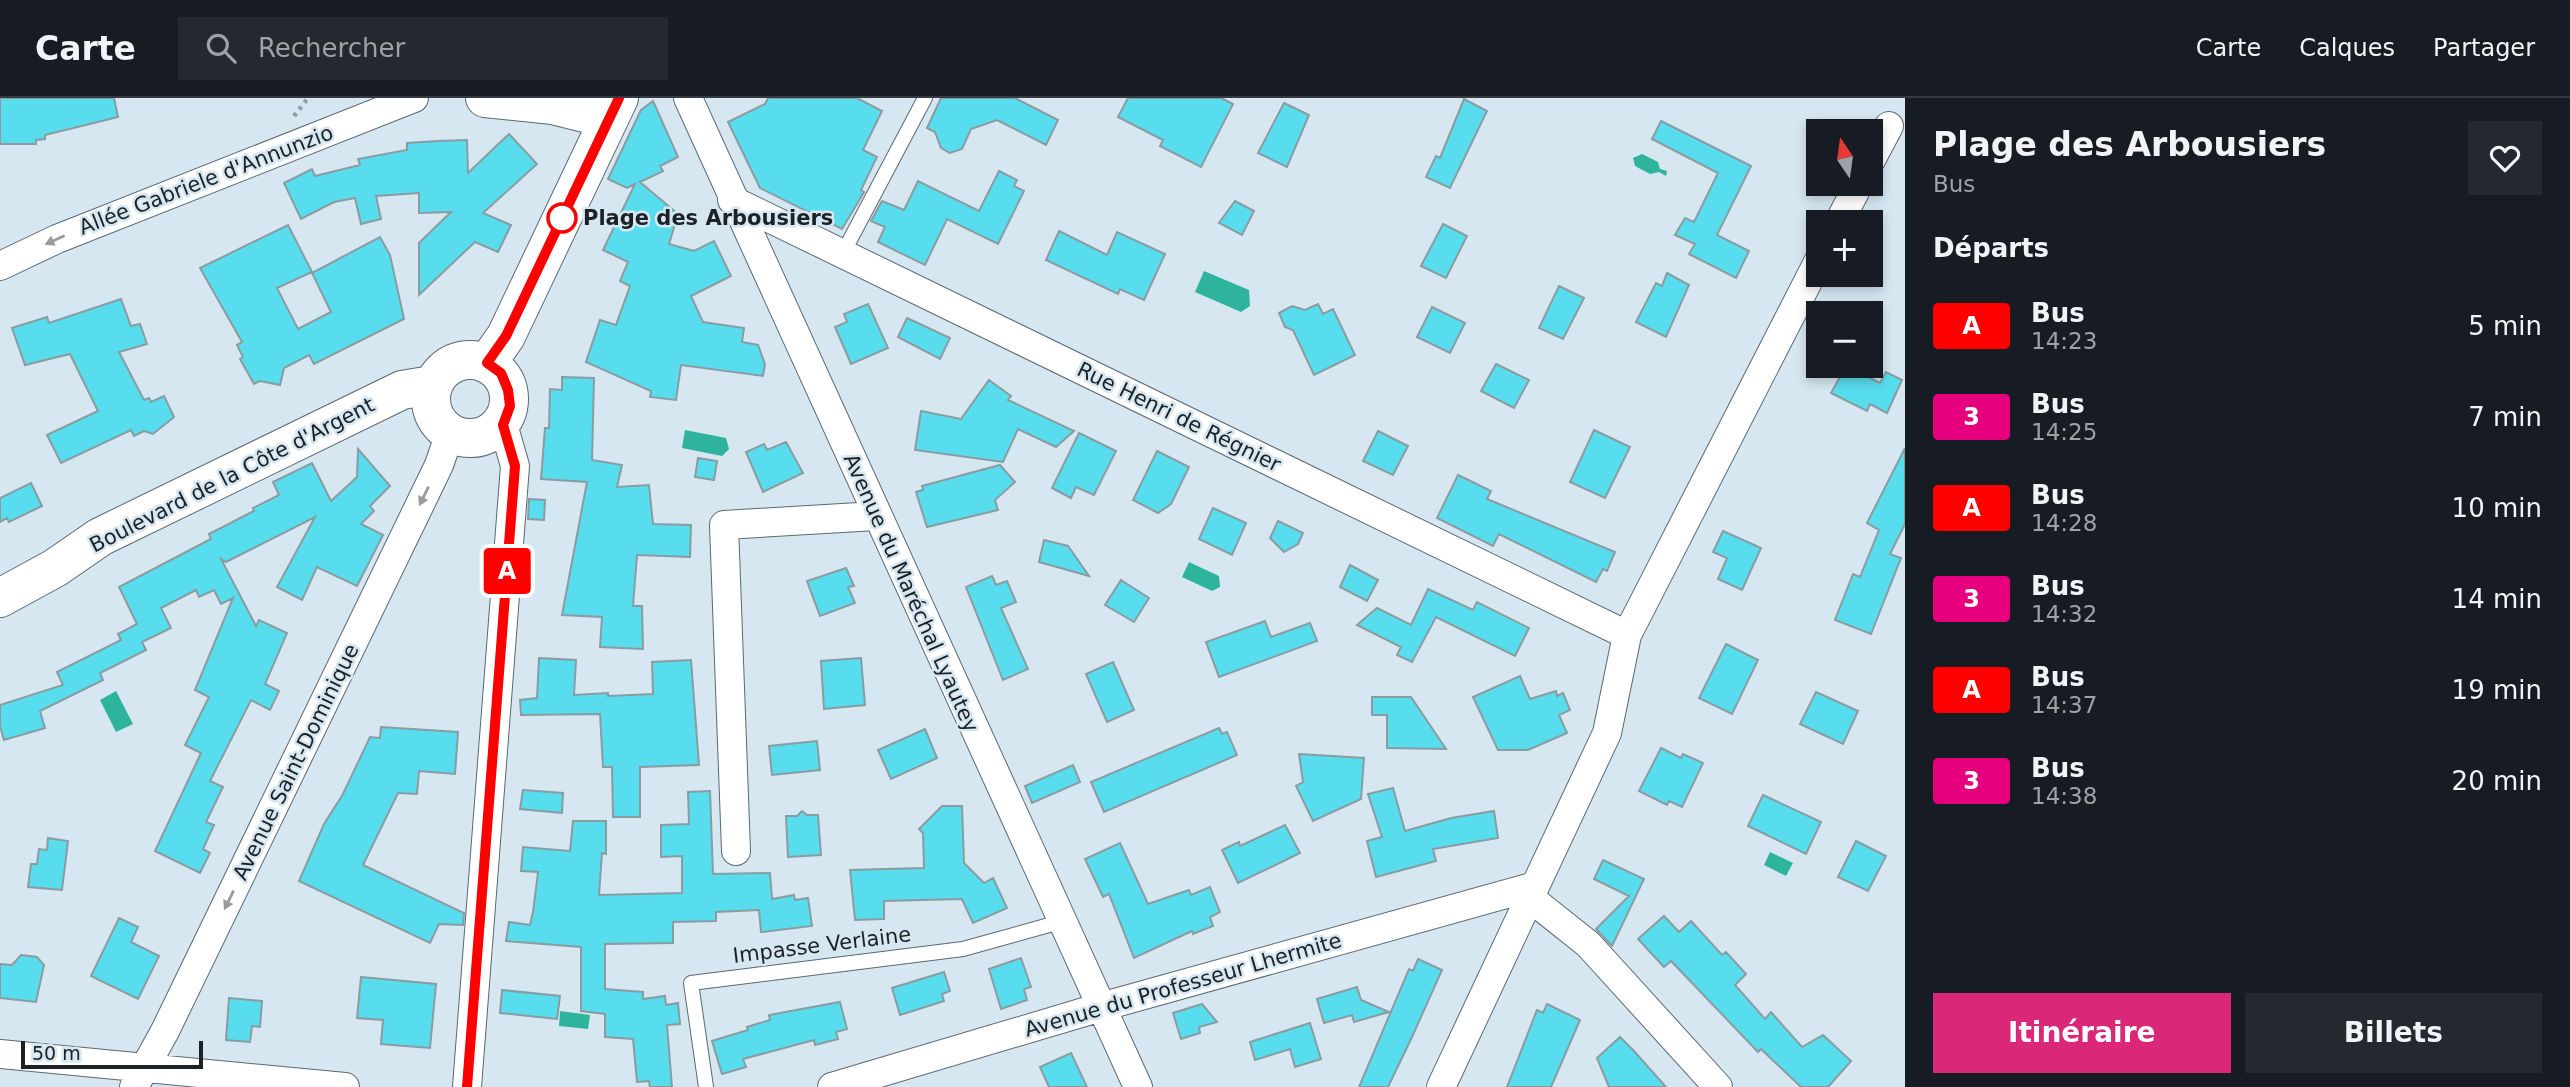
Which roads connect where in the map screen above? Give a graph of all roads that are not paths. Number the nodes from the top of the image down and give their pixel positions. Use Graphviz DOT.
graph roads {
  1 [pos="415,98"];
  2 [pos="485,98"];
  3 [pos="688,98"];
  4 [pos="925,98"];
  5 [pos="614,108"];
  6 [pos="1889,126"];
  7 [pos="1883,137"];
  8 [pos="732,200"];
  9 [pos="843,253"];
  10 [pos="0,266"];
  11 [pos="1806,285"];
  12 [pos="487,363"];
  13 [pos="432,384"];
  14 [pos="503,425"];
  15 [pos="450,433"];
  16 [pos="876,516"];
  17 [pos="0,596"];
  18 [pos="1627,635"];
  19 [pos="736,850"];
  20 [pos="1532,892"];
  21 [pos="1060,922"];
  22 [pos="1101,1007"];
  23 [pos="0,1054"];
  24 [pos="140,1078"];
  25 [pos="345,1087"];
  26 [pos="467,1087"];
  27 [pos="706,1087"];
  28 [pos="832,1087"];
  29 [pos="1138,1087"];
  30 [pos="1441,1087"];
  31 [pos="1718,1087"];
  1 -- 10 [label="street, Allée Gabriele d'Annunzio, one-way"];
  2 -- 5 [label="main road"];
  3 -- 8 [label="street, Avenue du Maréchal Lyautey"];
  4 -- 9 [label="lane"];
  5 -- 12 [label="main road"];
  6 -- 7 [label="street"];
  8 -- 9 [label="street, Rue Henri de Régnier"];
  8 -- 16 [label="street, Avenue du Maréchal Lyautey"];
  9 -- 18 [label="street, Rue Henri de Régnier"];
  11 -- 18 [label="street"];
  12 -- 13 [label="main road, Boulevard de la Côte d'Argent"];
  12 -- 14 [label="main road"];
  13 -- 15 [label="main road"];
  13 -- 17 [label="main road, Boulevard de la Côte d'Argent"];
  14 -- 15 [label="main road"];
  14 -- 26 [label="street"];
  15 -- 24 [label="street, Avenue Saint-Dominique, one-way"];
  16 -- 19 [label="street"];
  16 -- 21 [label="street, Avenue du Maréchal Lyautey"];
  18 -- 20 [label="street"];
  20 -- 22 [label="street, Avenue du Professeur Lhermite"];
  20 -- 30 [label="street"];
  20 -- 31 [label="street"];
  21 -- 22 [label="street, Avenue du Maréchal Lyautey"];
  21 -- 27 [label="lane, Impasse Verlaine"];
  22 -- 28 [label="street, Avenue du Professeur Lhermite"];
  22 -- 29 [label="street, Avenue du Maréchal Lyautey"];
  23 -- 24 [label="street"];
  24 -- 25 [label="street"];
}
